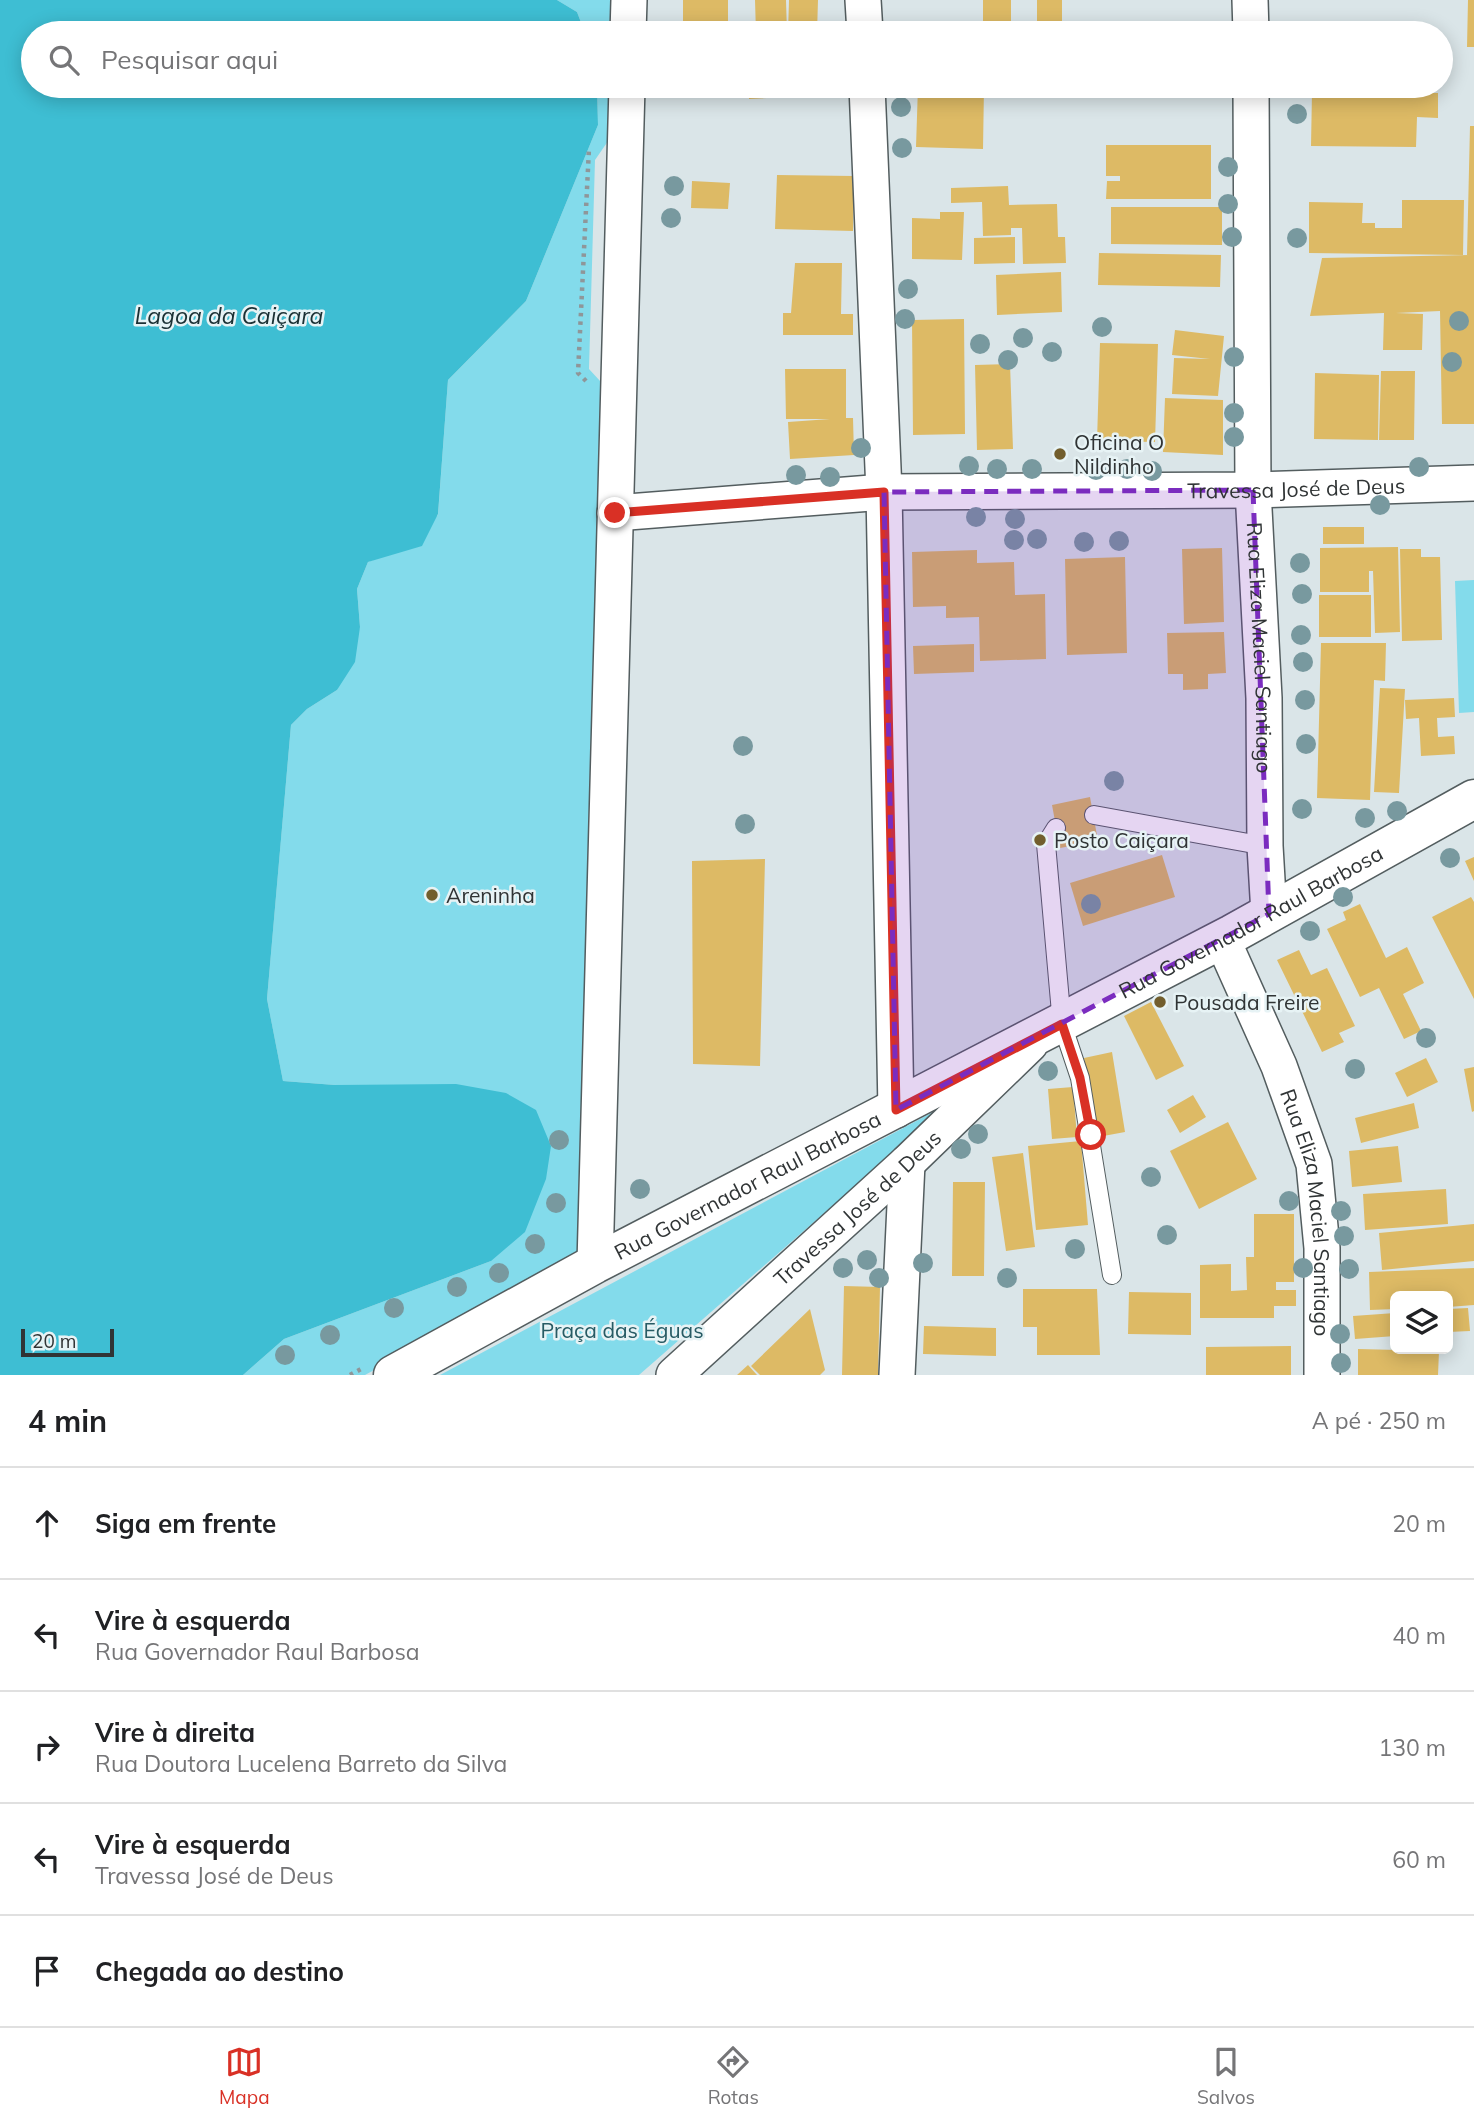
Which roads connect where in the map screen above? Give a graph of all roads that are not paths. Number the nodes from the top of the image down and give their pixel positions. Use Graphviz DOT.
graph roads {
  1 [pos="629,0"];
  2 [pos="863,0"];
  3 [pos="1251,0"];
  4 [pos="628,21"];
  5 [pos="864,21"];
  6 [pos="1251,21"];
  7 [pos="627,98"];
  8 [pos="868,98"];
  9 [pos="1251,98"];
  10 [pos="1474,483"];
  11 [pos="1253,490"];
  12 [pos="884,492"];
  13 [pos="615,513"];
  14 [pos="1474,799"];
  15 [pos="1094,815"];
  16 [pos="1457,820"];
  17 [pos="1056,828"];
  18 [pos="1265,846"];
  19 [pos="1269,914"];
  20 [pos="1222,939"];
  21 [pos="1051,1030"];
  22 [pos="896,1110"];
  23 [pos="907,1163"];
  24 [pos="595,1264"];
  25 [pos="1112,1275"];
  26 [pos="378,1372"];
  27 [pos="674,1375"];
  28 [pos="897,1375"];
  29 [pos="1322,1375"];
  1 -- 4 [label="street"];
  2 -- 5 [label="street"];
  3 -- 6 [label="street"];
  7 -- 13 [label="street"];
  8 -- 12 [label="street"];
  9 -- 11 [label="street, Rua Eliza Maciel Santiago"];
  10 -- 11 [label="street, Travessa José de Deus"];
  11 -- 12 [label="street, Travessa José de Deus"];
  11 -- 18 [label="street, Rua Eliza Maciel Santiago"];
  12 -- 13 [label="street, Travessa José de Deus"];
  12 -- 22 [label="street"];
  13 -- 24 [label="street"];
  14 -- 16 [label="street, Rua Governador Raul Barbosa"];
  15 -- 18 [label="lane"];
  16 -- 19 [label="street, Rua Governador Raul Barbosa"];
  17 -- 21 [label="lane"];
  18 -- 19 [label="street, Rua Eliza Maciel Santiago"];
  19 -- 20 [label="street, Rua Governador Raul Barbosa"];
  20 -- 21 [label="street, Rua Governador Raul Barbosa"];
  20 -- 29 [label="street, Rua Eliza Maciel Santiago"];
  21 -- 22 [label="street, Rua Governador Raul Barbosa"];
  21 -- 23 [label="street, Travessa José de Deus"];
  21 -- 25 [label="lane"];
  22 -- 24 [label="street, Rua Governador Raul Barbosa"];
  23 -- 27 [label="street, Travessa José de Deus"];
  23 -- 28 [label="street"];
  24 -- 26 [label="street, Rua Governador Raul Barbosa"];
}
